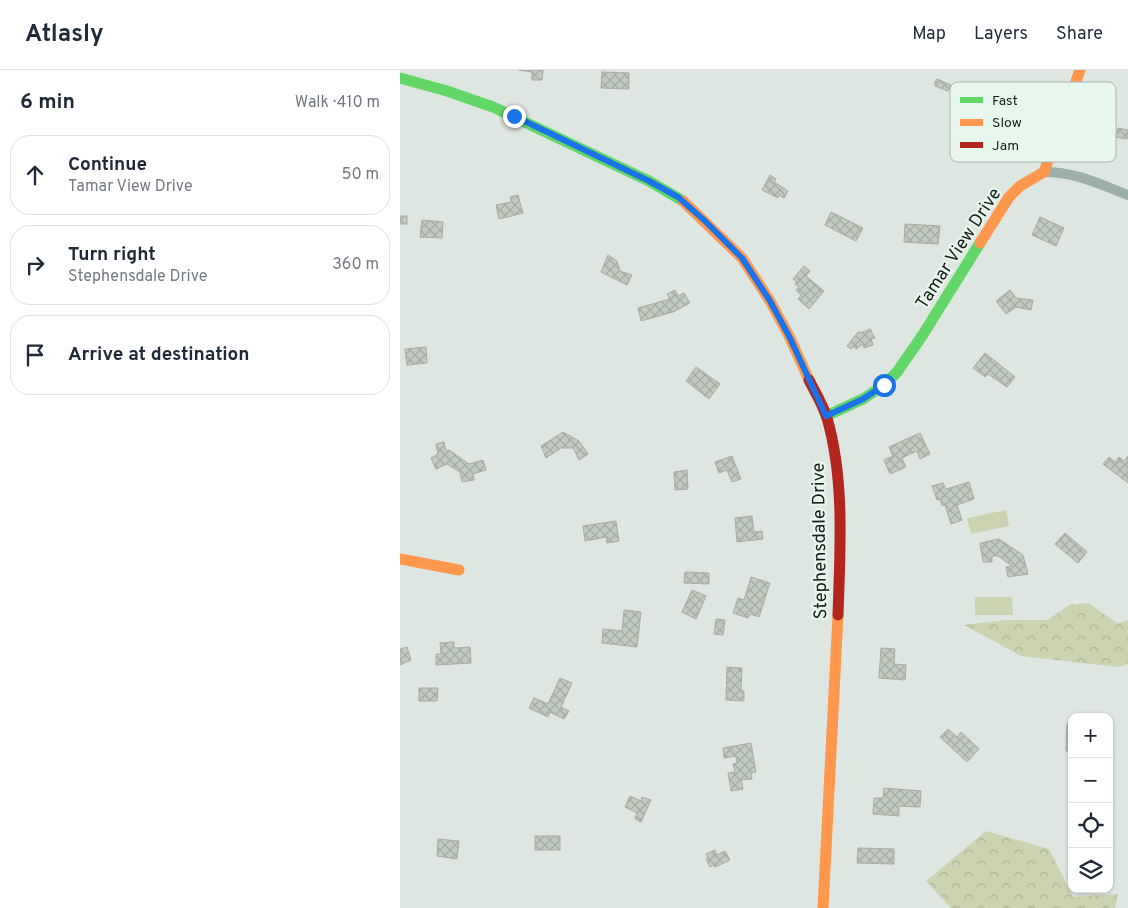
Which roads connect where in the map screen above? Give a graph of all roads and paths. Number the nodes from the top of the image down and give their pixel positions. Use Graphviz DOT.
graph roads {
  1 [pos="1080,70"];
  2 [pos="400,78"];
  3 [pos="1076,82"];
  4 [pos="1048,162"];
  5 [pos="1044,172"];
  6 [pos="1128,195"];
  7 [pos="826,416"];
  8 [pos="400,560"];
  9 [pos="459,570"];
  10 [pos="823,908"];
  1 -- 3 [label="street"];
  2 -- 7 [label="street, Stephensdale Drive"];
  4 -- 5 [label="street"];
  5 -- 6 [label="street"];
  5 -- 7 [label="street, Tamar View Drive"];
  7 -- 10 [label="street, Stephensdale Drive"];
  8 -- 9 [label="street"];
}
